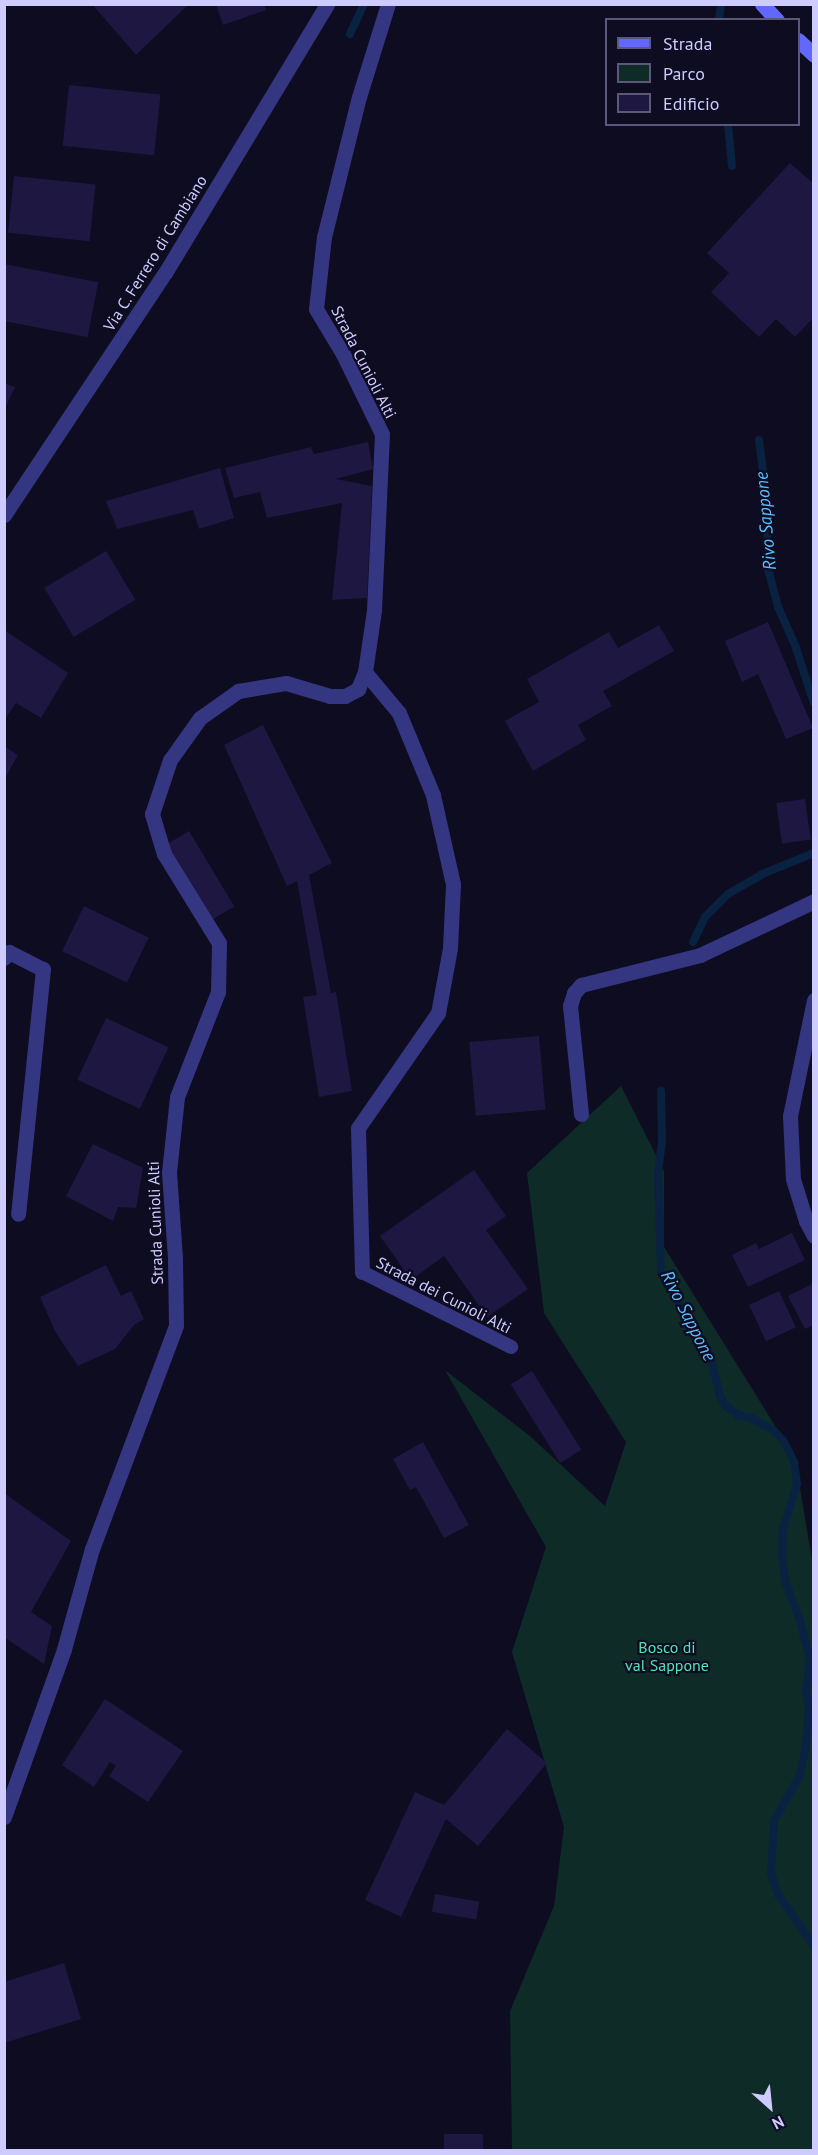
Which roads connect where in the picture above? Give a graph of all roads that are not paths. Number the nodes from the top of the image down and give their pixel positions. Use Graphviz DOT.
graph roads {
  1 [pos="327,4"];
  2 [pos="388,4"];
  3 [pos="762,4"];
  4 [pos="775,18"];
  5 [pos="800,42"];
  6 [pos="813,55"];
  7 [pos="4,515"];
  8 [pos="365,672"];
  9 [pos="813,901"];
  10 [pos="4,958"];
  11 [pos="813,1000"];
  12 [pos="581,1114"];
  13 [pos="18,1214"];
  14 [pos="813,1236"];
  15 [pos="362,1272"];
  16 [pos="511,1347"];
  17 [pos="4,1817"];
  1 -- 7 [label="street, Via C. Ferrero di Cambiano"];
  2 -- 8 [label="street, Strada Cunioli Alti"];
  3 -- 4 [label="main road"];
  5 -- 6 [label="main road"];
  8 -- 15 [label="street"];
  8 -- 17 [label="street, Strada Cunioli Alti"];
  9 -- 12 [label="street"];
  10 -- 13 [label="street"];
  11 -- 14 [label="street"];
  15 -- 16 [label="lane, Strada dei Cunioli Alti"];
}
